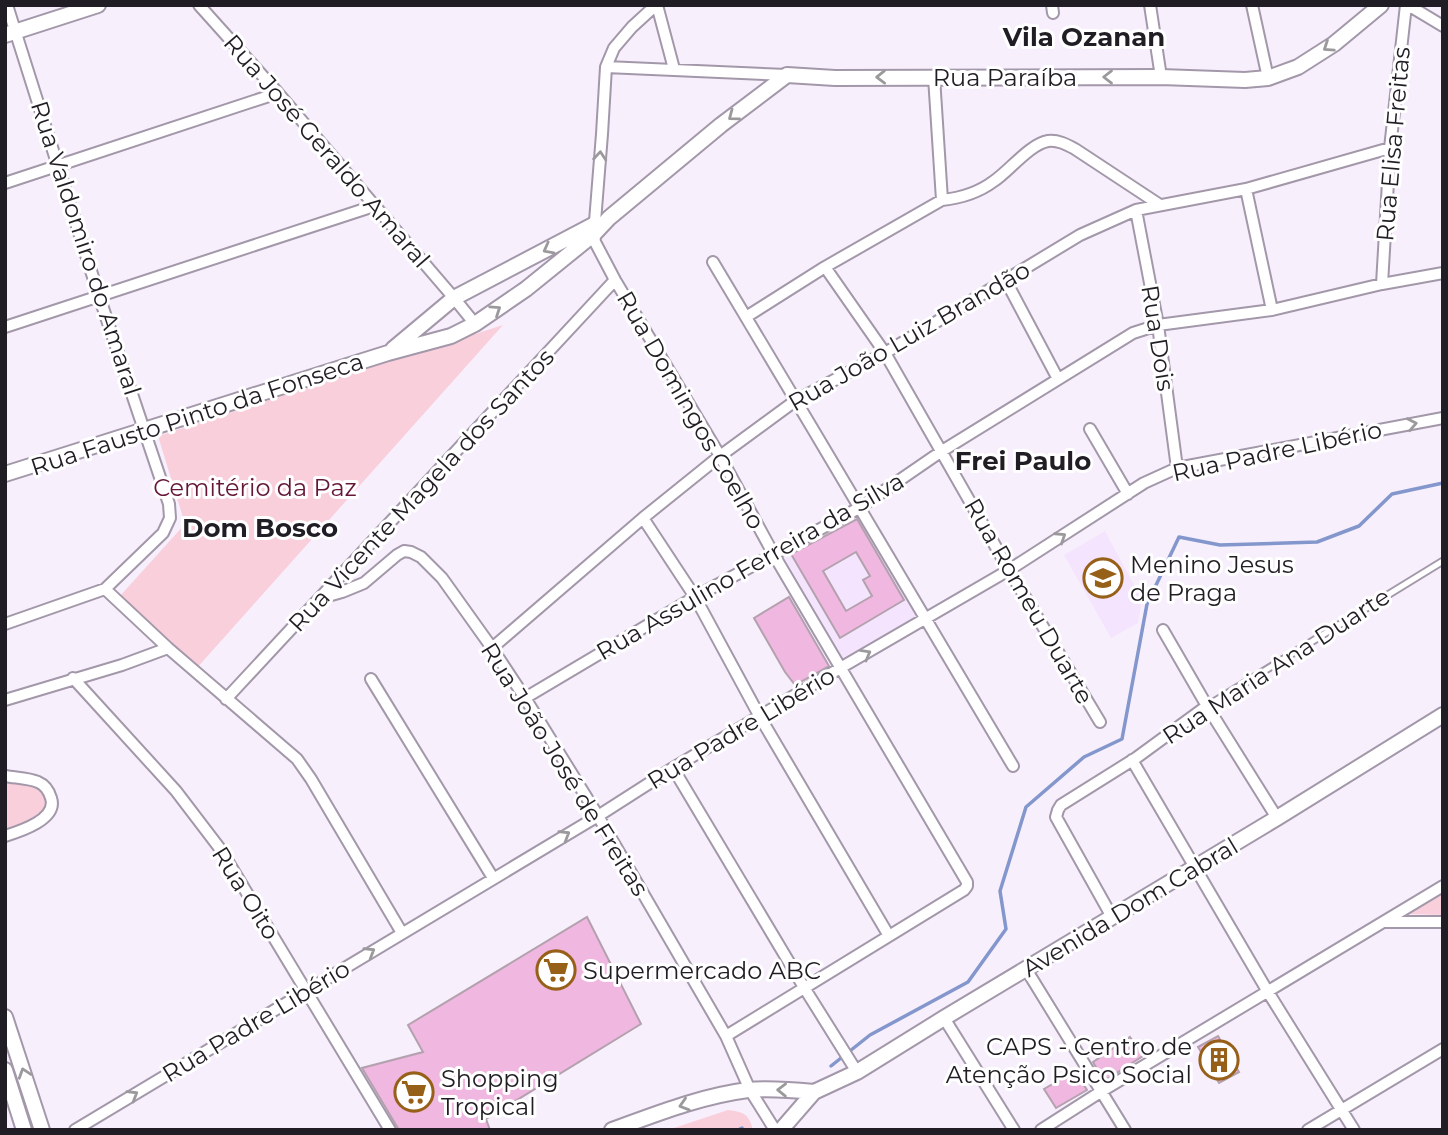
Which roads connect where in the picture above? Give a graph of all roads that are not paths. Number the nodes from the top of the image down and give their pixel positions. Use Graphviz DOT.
graph roads {
  1 [pos="7,5"];
  2 [pos="98,5"];
  3 [pos="199,5"];
  4 [pos="657,5"];
  5 [pos="1150,5"];
  6 [pos="1251,5"];
  7 [pos="1381,5"];
  8 [pos="1407,5"];
  9 [pos="1443,26"];
  10 [pos="10,34"];
  11 [pos="606,67"];
  12 [pos="674,69"];
  13 [pos="787,75"];
  14 [pos="933,76"];
  15 [pos="1161,76"];
  16 [pos="1268,78"];
  17 [pos="278,93"];
  18 [pos="1390,148"];
  19 [pos="59,165"];
  20 [pos="5,183"];
  21 [pos="1246,190"];
  22 [pos="942,200"];
  23 [pos="1160,205"];
  24 [pos="374,206"];
  25 [pos="1136,210"];
  26 [pos="594,229"];
  27 [pos="525,261"];
  28 [pos="713,262"];
  29 [pos="825,267"];
  30 [pos="1443,272"];
  31 [pos="537,279"];
  32 [pos="615,280"];
  33 [pos="1006,281"];
  34 [pos="1381,284"];
  35 [pos="99,296"];
  36 [pos="454,298"];
  37 [pos="1272,310"];
  38 [pos="746,317"];
  39 [pos="475,324"];
  40 [pos="1158,325"];
  41 [pos="5,327"];
  42 [pos="388,353"];
  43 [pos="885,353"];
  44 [pos="1058,379"];
  45 [pos="795,401"];
  46 [pos="1443,418"];
  47 [pos="145,429"];
  48 [pos="1090,429"];
  49 [pos="942,451"];
  50 [pos="720,456"];
  51 [pos="1177,468"];
  52 [pos="5,474"];
  53 [pos="1128,494"];
  54 [pos="859,508"];
  55 [pos="642,518"];
  56 [pos="774,555"];
  57 [pos="1443,561"];
  58 [pos="1009,570"];
  59 [pos="105,589"];
  60 [pos="695,597"];
  61 [pos="321,598"];
  62 [pos="927,619"];
  63 [pos="5,624"];
  64 [pos="1163,630"];
  65 [pos="168,648"];
  66 [pos="492,648"];
  67 [pos="842,667"];
  68 [pos="73,678"];
  69 [pos="371,679"];
  70 [pos="525,698"];
  71 [pos="5,699"];
  72 [pos="226,699"];
  73 [pos="1208,706"];
  74 [pos="1443,715"];
  75 [pos="760,717"];
  76 [pos="1100,722"];
  77 [pos="1132,760"];
  78 [pos="1013,766"];
  79 [pos="673,768"];
  80 [pos="5,776"];
  81 [pos="598,816"];
  82 [pos="1278,818"];
  83 [pos="5,836"];
  84 [pos="1195,868"];
  85 [pos="493,878"];
  86 [pos="1443,886"];
  87 [pos="1112,918"];
  88 [pos="1382,922"];
  89 [pos="1443,922"];
  90 [pos="402,933"];
  91 [pos="889,936"];
  92 [pos="1026,970"];
  93 [pos="805,989"];
  94 [pos="306,991"];
  95 [pos="1268,992"];
  96 [pos="5,1017"];
  97 [pos="944,1017"];
  98 [pos="726,1036"];
  99 [pos="1443,1049"];
  100 [pos="854,1067"];
  101 [pos="5,1070"];
  102 [pos="750,1090"];
  103 [pos="1101,1091"];
  104 [pos="814,1092"];
  105 [pos="1341,1109"];
  106 [pos="24,1130"];
  107 [pos="42,1130"];
  108 [pos="75,1130"];
  109 [pos="390,1130"];
  110 [pos="612,1130"];
  111 [pos="775,1130"];
  112 [pos="781,1130"];
  113 [pos="1014,1130"];
  114 [pos="1041,1130"];
  115 [pos="1125,1130"];
  116 [pos="1308,1130"];
  117 [pos="1353,1130"];
  1 -- 10 [label="street, Rua Valdomiro do Amaral"];
  2 -- 10 [label="street"];
  3 -- 17 [label="street, Rua José Geraldo Amaral"];
  4 -- 11 [label="street"];
  4 -- 12 [label="street"];
  5 -- 15 [label="street"];
  6 -- 16 [label="street"];
  7 -- 16 [label="street, Rua Paraíba, one-way"];
  8 -- 9 [label="street"];
  8 -- 18 [label="street, Rua Elisa Freitas"];
  10 -- 19 [label="street, Rua Valdomiro do Amaral"];
  11 -- 12 [label="street, Rua Paraíba"];
  26 -- 11 [label="street, one-way"];
  12 -- 13 [label="street, Rua Paraíba"];
  14 -- 13 [label="street, Rua Paraíba, one-way"];
  13 -- 26 [label="street, Rua Fausto Pinto da Fonseca, one-way"];
  15 -- 14 [label="street, Rua Paraíba, one-way"];
  14 -- 22 [label="street"];
  15 -- 16 [label="street, Rua Paraíba"];
  17 -- 19 [label="street"];
  17 -- 24 [label="street, Rua José Geraldo Amaral"];
  18 -- 21 [label="street, Rua João Luiz Brandão"];
  18 -- 34 [label="street, Rua Elisa Freitas"];
  19 -- 20 [label="street"];
  19 -- 35 [label="street, Rua Valdomiro do Amaral"];
  21 -- 23 [label="street, Rua João Luiz Brandão"];
  21 -- 37 [label="street"];
  22 -- 23 [label="street"];
  22 -- 29 [label="street"];
  23 -- 25 [label="street, Rua João Luiz Brandão"];
  24 -- 35 [label="street"];
  24 -- 36 [label="street, Rua José Geraldo Amaral"];
  25 -- 33 [label="street, Rua João Luiz Brandão"];
  25 -- 40 [label="street, Rua Dois"];
  26 -- 27 [label="street, Rua Fausto Pinto da Fonseca, one-way"];
  26 -- 31 [label="street, Rua Fausto Pinto da Fonseca"];
  26 -- 32 [label="street, Rua Domingos Coelho"];
  27 -- 31 [label="street"];
  27 -- 36 [label="street, Rua Fausto Pinto da Fonseca"];
  28 -- 38 [label="street"];
  29 -- 38 [label="street"];
  29 -- 43 [label="street, Rua Romeu Duarte"];
  30 -- 34 [label="street, Rua Assulino Ferreira da Silva"];
  39 -- 31 [label="street, Rua Fausto Pinto da Fonseca, one-way"];
  32 -- 50 [label="street, Rua Domingos Coelho"];
  32 -- 61 [label="street, Rua Vicente Magela dos Santos"];
  33 -- 43 [label="street, Rua João Luiz Brandão"];
  33 -- 44 [label="street"];
  34 -- 37 [label="street, Rua Assulino Ferreira da Silva"];
  35 -- 41 [label="street"];
  35 -- 47 [label="street, Rua Valdomiro do Amaral"];
  36 -- 39 [label="street, Rua José Geraldo Amaral"];
  36 -- 42 [label="street, Rua Fausto Pinto da Fonseca"];
  37 -- 40 [label="street, Rua Assulino Ferreira da Silva"];
  38 -- 45 [label="street"];
  39 -- 42 [label="street, Rua Fausto Pinto da Fonseca"];
  40 -- 44 [label="street, Rua Assulino Ferreira da Silva"];
  40 -- 51 [label="street, Rua Dois"];
  42 -- 47 [label="street, Rua Fausto Pinto da Fonseca"];
  43 -- 45 [label="street, Rua João Luiz Brandão"];
  43 -- 49 [label="street, Rua Romeu Duarte"];
  44 -- 49 [label="street, Rua Assulino Ferreira da Silva"];
  45 -- 50 [label="street, Rua João Luiz Brandão"];
  45 -- 54 [label="street"];
  51 -- 46 [label="street, Rua Padre Libério, one-way"];
  47 -- 52 [label="street, Rua Fausto Pinto da Fonseca"];
  47 -- 59 [label="street, Rua Valdomiro do Amaral"];
  48 -- 53 [label="street"];
  49 -- 54 [label="street, Rua Assulino Ferreira da Silva"];
  49 -- 58 [label="street, Rua Romeu Duarte"];
  50 -- 55 [label="street, Rua João Luiz Brandão"];
  50 -- 56 [label="street, Rua Domingos Coelho"];
  51 -- 53 [label="street, Rua Padre Libério"];
  58 -- 53 [label="street, Rua Padre Libério, one-way"];
  54 -- 56 [label="street, Rua Assulino Ferreira da Silva"];
  54 -- 62 [label="street"];
  55 -- 60 [label="street"];
  55 -- 66 [label="street, Rua João Luiz Brandão"];
  56 -- 60 [label="street, Rua Assulino Ferreira da Silva"];
  56 -- 67 [label="street, Rua Domingos Coelho"];
  57 -- 73 [label="lane, Rua Maria Ana Duarte"];
  58 -- 62 [label="street, Rua Padre Libério"];
  58 -- 76 [label="street, Rua Romeu Duarte"];
  59 -- 63 [label="street"];
  59 -- 65 [label="street"];
  60 -- 70 [label="street, Rua Assulino Ferreira da Silva"];
  60 -- 75 [label="street"];
  61 -- 66 [label="street, Rua João José de Freitas"];
  61 -- 72 [label="street, Rua Vicente Magela dos Santos"];
  67 -- 62 [label="street, Rua Padre Libério, one-way"];
  62 -- 78 [label="street"];
  64 -- 73 [label="street"];
  65 -- 68 [label="street"];
  65 -- 72 [label="street"];
  66 -- 70 [label="street, Rua João José de Freitas"];
  67 -- 75 [label="street, Rua Padre Libério"];
  67 -- 91 [label="street, Rua Domingos Coelho"];
  68 -- 71 [label="street"];
  68 -- 94 [label="street, Rua Oito"];
  69 -- 85 [label="street"];
  70 -- 81 [label="street, Rua João José de Freitas"];
  72 -- 90 [label="street"];
  73 -- 77 [label="street, Rua Maria Ana Duarte"];
  73 -- 82 [label="street"];
  74 -- 82 [label="street, Avenida Dom Cabral"];
  75 -- 79 [label="street, Rua Padre Libério"];
  75 -- 91 [label="street"];
  77 -- 84 [label="street"];
  77 -- 87 [label="street, Rua Maria Ana Duarte"];
  79 -- 81 [label="street, Rua Padre Libério"];
  79 -- 93 [label="street"];
  80 -- 83 [label="street"];
  85 -- 81 [label="street, Rua Padre Libério, one-way"];
  81 -- 98 [label="street, Rua João José de Freitas"];
  82 -- 84 [label="street, Avenida Dom Cabral"];
  84 -- 87 [label="street, Avenida Dom Cabral"];
  84 -- 95 [label="street"];
  85 -- 90 [label="street, Rua Padre Libério"];
  86 -- 88 [label="street"];
  87 -- 92 [label="street, Avenida Dom Cabral"];
  88 -- 89 [label="street"];
  88 -- 95 [label="street"];
  94 -- 90 [label="street, Rua Padre Libério, one-way"];
  91 -- 93 [label="street"];
  92 -- 97 [label="street, Avenida Dom Cabral"];
  92 -- 103 [label="street"];
  93 -- 98 [label="street"];
  93 -- 100 [label="street"];
  108 -- 94 [label="street, Rua Padre Libério, one-way"];
  94 -- 109 [label="street, Rua Oito"];
  95 -- 103 [label="street"];
  95 -- 105 [label="street"];
  107 -- 96 [label="street, one-way"];
  97 -- 100 [label="street, Avenida Dom Cabral"];
  97 -- 113 [label="street"];
  98 -- 102 [label="street, Rua João José de Freitas"];
  99 -- 105 [label="street"];
  100 -- 104 [label="street, Avenida Dom Cabral"];
  101 -- 106 [label="street"];
  104 -- 102 [label="street, one-way"];
  102 -- 110 [label="street, one-way"];
  102 -- 111 [label="street, Rua João José de Freitas"];
  103 -- 114 [label="street"];
  103 -- 115 [label="street"];
  104 -- 112 [label="street"];
  105 -- 116 [label="street"];
  105 -- 117 [label="street"];
}
